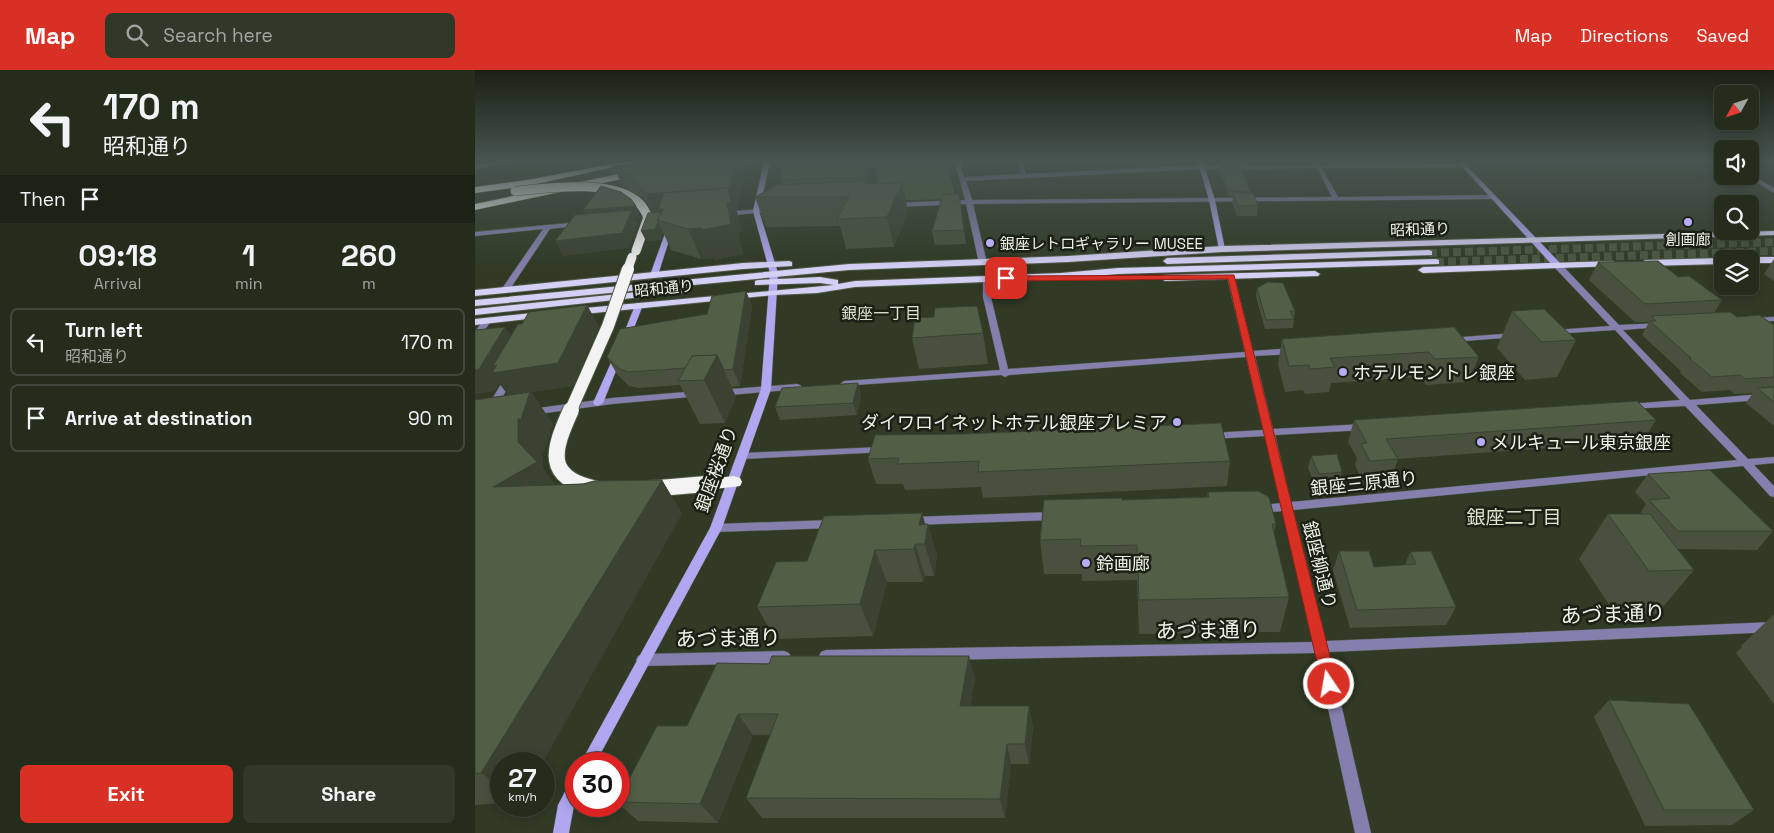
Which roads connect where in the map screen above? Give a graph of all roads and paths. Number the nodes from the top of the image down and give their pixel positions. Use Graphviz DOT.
graph roads {
  1 [pos="1492,197"];
  2 [pos="513,198"];
  3 [pos="632,198"];
  4 [pos="759,198"];
  5 [pos="968,198"];
  6 [pos="1337,198"];
  7 [pos="1398,198"];
  8 [pos="1213,200"];
  9 [pos="969,202"];
  10 [pos="888,205"];
  11 [pos="475,206"];
  12 [pos="781,210"];
  13 [pos="756,211"];
  14 [pos="712,216"];
  15 [pos="655,219"];
  16 [pos="639,220"];
  17 [pos="672,220"];
  18 [pos="586,224"];
  19 [pos="548,227"];
  20 [pos="475,234"];
  21 [pos="1774,234"];
  22 [pos="1532,240"];
  23 [pos="1222,250"];
  24 [pos="1429,253"];
  25 [pos="1067,259"];
  26 [pos="1759,260"];
  27 [pos="1774,260"];
  28 [pos="1714,261"];
  29 [pos="1436,262"];
  30 [pos="983,263"];
  31 [pos="1620,264"];
  32 [pos="1638,264"];
  33 [pos="1558,266"];
  34 [pos="654,275"];
  35 [pos="1061,276"];
  36 [pos="1231,277"];
  37 [pos="774,278"];
  38 [pos="987,279"];
  39 [pos="505,290"];
  40 [pos="475,293"];
  41 [pos="475,303"];
  42 [pos="639,305"];
  43 [pos="475,312"];
  44 [pos="543,315"];
  45 [pos="1774,318"];
  46 [pos="1746,320"];
  47 [pos="487,321"];
  48 [pos="475,322"];
  49 [pos="1671,324"];
  50 [pos="535,328"];
  51 [pos="1615,328"];
  52 [pos="1544,333"];
  53 [pos="1526,334"];
  54 [pos="475,338"];
  55 [pos="1441,340"];
  56 [pos="1298,351"];
  57 [pos="1249,354"];
  58 [pos="511,372"];
  59 [pos="1005,374"];
  60 [pos="837,385"];
  61 [pos="807,386"];
  62 [pos="766,389"];
  63 [pos="1774,396"];
  64 [pos="1687,402"];
  65 [pos="598,403"];
  66 [pos="1621,407"];
  67 [pos="524,413"];
  68 [pos="491,418"];
  69 [pos="1377,426"];
  70 [pos="1270,434"];
  71 [pos="1202,436"];
  72 [pos="888,450"];
  73 [pos="743,456"];
  74 [pos="1774,460"];
  75 [pos="1745,462"];
  76 [pos="734,482"];
  77 [pos="636,490"];
  78 [pos="608,491"];
  79 [pos="1774,494"];
  80 [pos="1288,508"];
  81 [pos="1245,510"];
  82 [pos="1068,516"];
  83 [pos="900,522"];
  84 [pos="841,524"];
  85 [pos="716,528"];
  86 [pos="1774,627"];
  87 [pos="1321,646"];
  88 [pos="643,660"];
  89 [pos="593,752"];
  90 [pos="565,810"];
  91 [pos="561,833"];
  92 [pos="1363,833"];
  1 -- 22 [label="street"];
  2 -- 11 [label="highway"];
  3 -- 78 [label="highway, bridge"];
  4 -- 13 [label="street"];
  5 -- 9 [label="street"];
  6 -- 7 [label="street"];
  6 -- 8 [label="street"];
  8 -- 9 [label="street"];
  8 -- 23 [label="street"];
  9 -- 10 [label="street"];
  9 -- 30 [label="street"];
  12 -- 13 [label="street"];
  13 -- 14 [label="street"];
  13 -- 37 [label="street, 銀座桜通り"];
  15 -- 16 [label="street"];
  17 -- 34 [label="street"];
  18 -- 19 [label="street"];
  19 -- 20 [label="street"];
  19 -- 39 [label="street"];
  21 -- 22 [label="main road, 昭和通り"];
  22 -- 23 [label="main road, 昭和通り"];
  22 -- 33 [label="street"];
  23 -- 25 [label="main road, 昭和通り"];
  24 -- 25 [label="main road, 昭和通り"];
  25 -- 30 [label="main road, 昭和通り"];
  26 -- 27 [label="main road"];
  28 -- 32 [label="main road"];
  29 -- 35 [label="main road, 昭和通り"];
  30 -- 37 [label="main road, 昭和通り"];
  31 -- 33 [label="main road, 昭和通り"];
  33 -- 36 [label="main road, 昭和通り"];
  33 -- 51 [label="street"];
  34 -- 37 [label="main road, 昭和通り"];
  34 -- 39 [label="main road, 昭和通り"];
  35 -- 36 [label="main road, 昭和通り"];
  35 -- 38 [label="main road, 昭和通り"];
  36 -- 57 [label="street, 銀座柳通り"];
  37 -- 38 [label="main road, 昭和通り"];
  37 -- 41 [label="main road, 昭和通り"];
  37 -- 42 [label="main road, 昭和通り"];
  37 -- 43 [label="main road, 昭和通り"];
  37 -- 62 [label="street, 銀座桜通り"];
  38 -- 59 [label="street"];
  39 -- 40 [label="main road, 昭和通り"];
  42 -- 44 [label="main road, 昭和通り"];
  42 -- 65 [label="street"];
  44 -- 47 [label="main road, 昭和通り"];
  44 -- 50 [label="street"];
  45 -- 46 [label="street"];
  47 -- 48 [label="main road, 昭和通り"];
  47 -- 54 [label="street"];
  49 -- 51 [label="street"];
  51 -- 52 [label="street"];
  51 -- 64 [label="street"];
  53 -- 55 [label="street"];
  56 -- 57 [label="street"];
  57 -- 59 [label="street"];
  57 -- 70 [label="street, 銀座柳通り"];
  58 -- 68 [label="street"];
  59 -- 60 [label="street"];
  61 -- 62 [label="street"];
  62 -- 65 [label="street"];
  62 -- 73 [label="street, 銀座桜通り"];
  63 -- 64 [label="street"];
  64 -- 66 [label="street"];
  64 -- 75 [label="street"];
  65 -- 67 [label="street"];
  69 -- 70 [label="street"];
  70 -- 71 [label="street"];
  70 -- 80 [label="street, 銀座柳通り"];
  72 -- 73 [label="street"];
  73 -- 76 [label="street, 銀座桜通り"];
  74 -- 75 [label="street, 銀座三原通り"];
  75 -- 79 [label="street"];
  75 -- 80 [label="street, 銀座三原通り"];
  76 -- 77 [label="highway, bridge"];
  76 -- 85 [label="street, 銀座桜通り"];
  80 -- 81 [label="street, 銀座三原通り"];
  80 -- 87 [label="street, 銀座柳通り"];
  82 -- 83 [label="street"];
  84 -- 85 [label="street"];
  85 -- 88 [label="street, 銀座桜通り"];
  86 -- 87 [label="street, あづま通り"];
  87 -- 88 [label="street, あづま通り"];
  87 -- 92 [label="street, 銀座柳通り"];
  88 -- 89 [label="street, 銀座桜通り"];
  90 -- 91 [label="street"];
}
